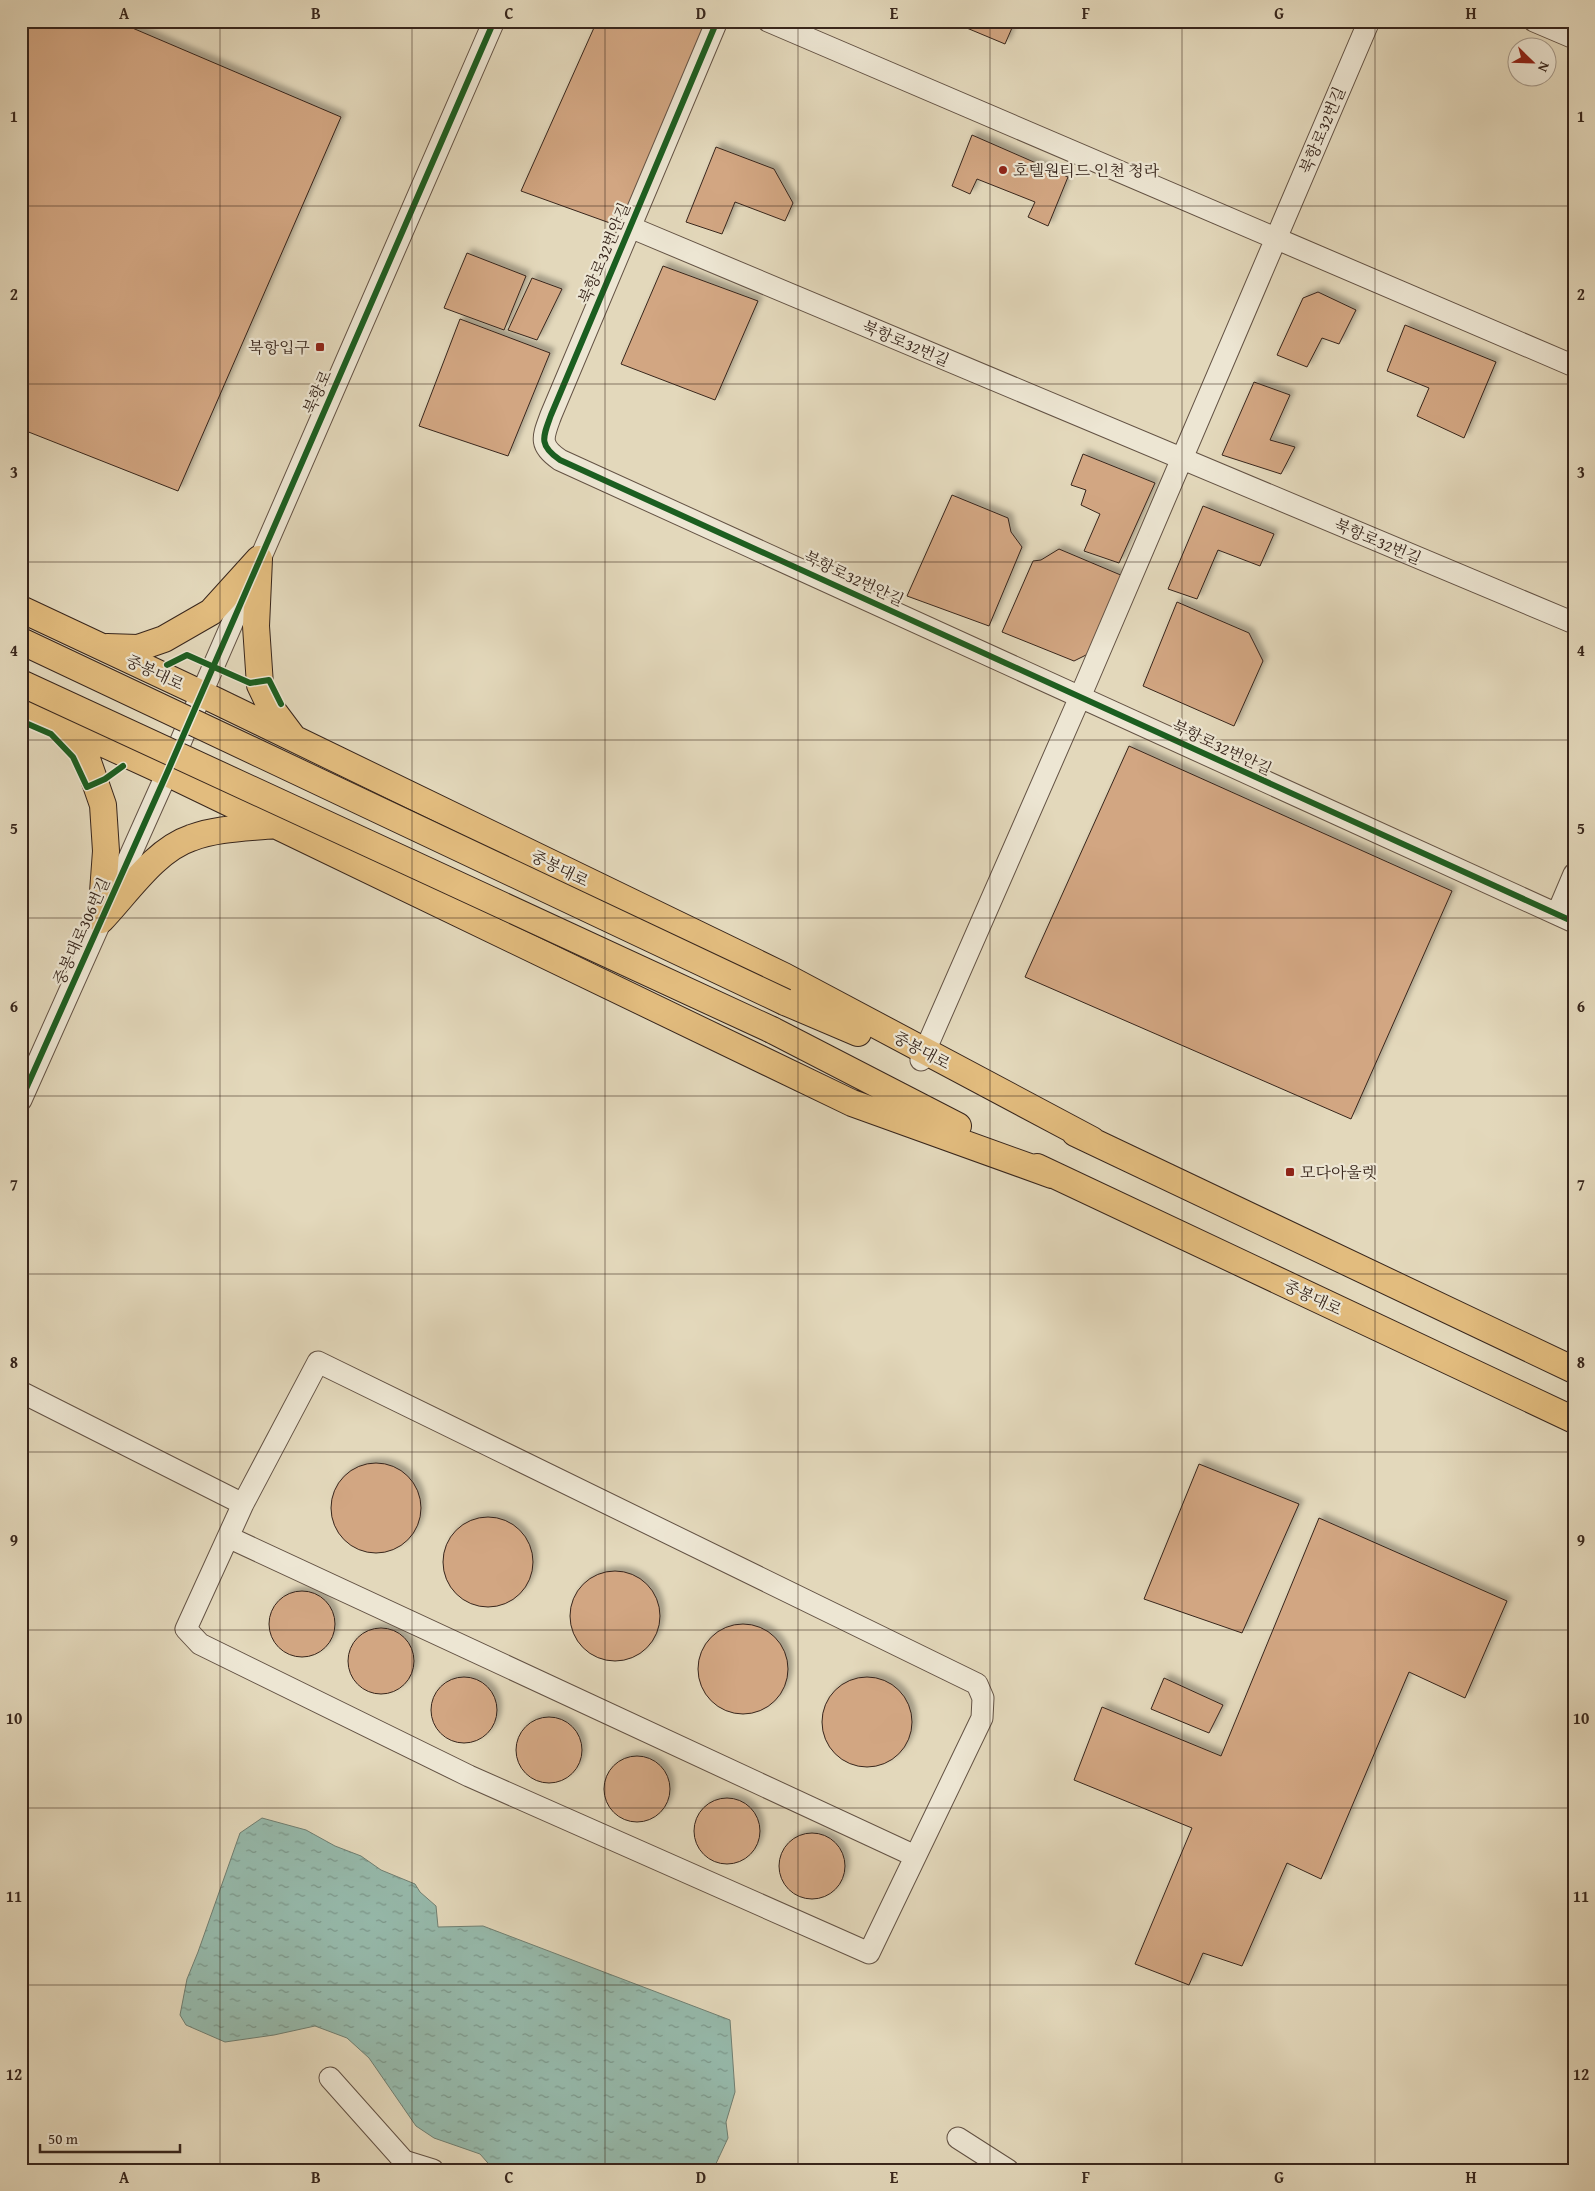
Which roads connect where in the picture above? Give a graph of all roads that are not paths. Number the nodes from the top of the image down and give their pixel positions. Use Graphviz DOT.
graph roads {
  1 [pos="494,21"];
  2 [pos="717,21"];
  3 [pos="768,21"];
  4 [pos="1369,21"];
  5 [pos="1534,21"];
  6 [pos="1574,38"];
  7 [pos="630,227"];
  8 [pos="1276,239"];
  9 [pos="1574,366"];
  10 [pos="1182,458"];
  11 [pos="259,559"];
  12 [pos="21,610"];
  13 [pos="1574,623"];
  14 [pos="21,641"];
  15 [pos="100,646"];
  16 [pos="21,683"];
  17 [pos="200,693"];
  18 [pos="1080,697"];
  19 [pos="21,706"];
  20 [pos="63,726"];
  21 [pos="293,738"];
  22 [pos="167,773"];
  23 [pos="275,825"];
  24 [pos="1574,874"];
  25 [pos="1565,918"];
  26 [pos="102,920"];
  27 [pos="923,1056"];
  28 [pos="21,1100"];
  29 [pos="1052,1175"];
  30 [pos="1574,1370"];
  31 [pos="21,1392"];
  32 [pos="1574,1420"];
  33 [pos="243,1504"];
  34 [pos="228,1537"];
  35 [pos="915,1856"];
  36 [pos="330,2078"];
  37 [pos="958,2138"];
  38 [pos="432,2170"];
  39 [pos="1008,2170"];
  1 -- 11 [label="street, 북항로"];
  2 -- 7 [label="street, 북항로32번안길"];
  3 -- 8 [label="street"];
  4 -- 8 [label="street, 북항로32번길"];
  5 -- 6 [label="street"];
  7 -- 10 [label="street, 북항로32번길"];
  7 -- 18 [label="street, 북항로32번안길"];
  8 -- 9 [label="street"];
  8 -- 10 [label="street, 북항로32번길"];
  10 -- 13 [label="street, 북항로32번길"];
  10 -- 18 [label="street, 북항로32번길"];
  11 -- 15 [label="main road"];
  11 -- 17 [label="street, 북항로"];
  11 -- 21 [label="main road"];
  12 -- 15 [label="main road, 중봉대로"];
  14 -- 27 [label="main road, 중봉대로, bridge"];
  15 -- 17 [label="main road, 중봉대로"];
  16 -- 29 [label="main road, 중봉대로, bridge"];
  17 -- 21 [label="main road, 중봉대로"];
  17 -- 22 [label="street, 북항로"];
  18 -- 25 [label="street, 북항로32번안길"];
  18 -- 27 [label="street, 북항로32번길"];
  19 -- 20 [label="main road, 중봉대로"];
  20 -- 22 [label="main road, 중봉대로"];
  20 -- 26 [label="main road"];
  21 -- 27 [label="main road, 중봉대로"];
  22 -- 23 [label="main road, 중봉대로"];
  22 -- 26 [label="street, 중봉대로306번길"];
  23 -- 26 [label="main road"];
  23 -- 29 [label="main road, 중봉대로"];
  24 -- 25 [label="street"];
  26 -- 28 [label="street, 중봉대로306번길"];
  27 -- 30 [label="main road, 중봉대로"];
  29 -- 32 [label="main road, 중봉대로"];
  31 -- 33 [label="street"];
  33 -- 34 [label="street"];
  33 -- 35 [label="street"];
  34 -- 35 [label="street"];
  34 -- 35 [label="street"];
  36 -- 38 [label="street"];
  37 -- 39 [label="street"];
}
